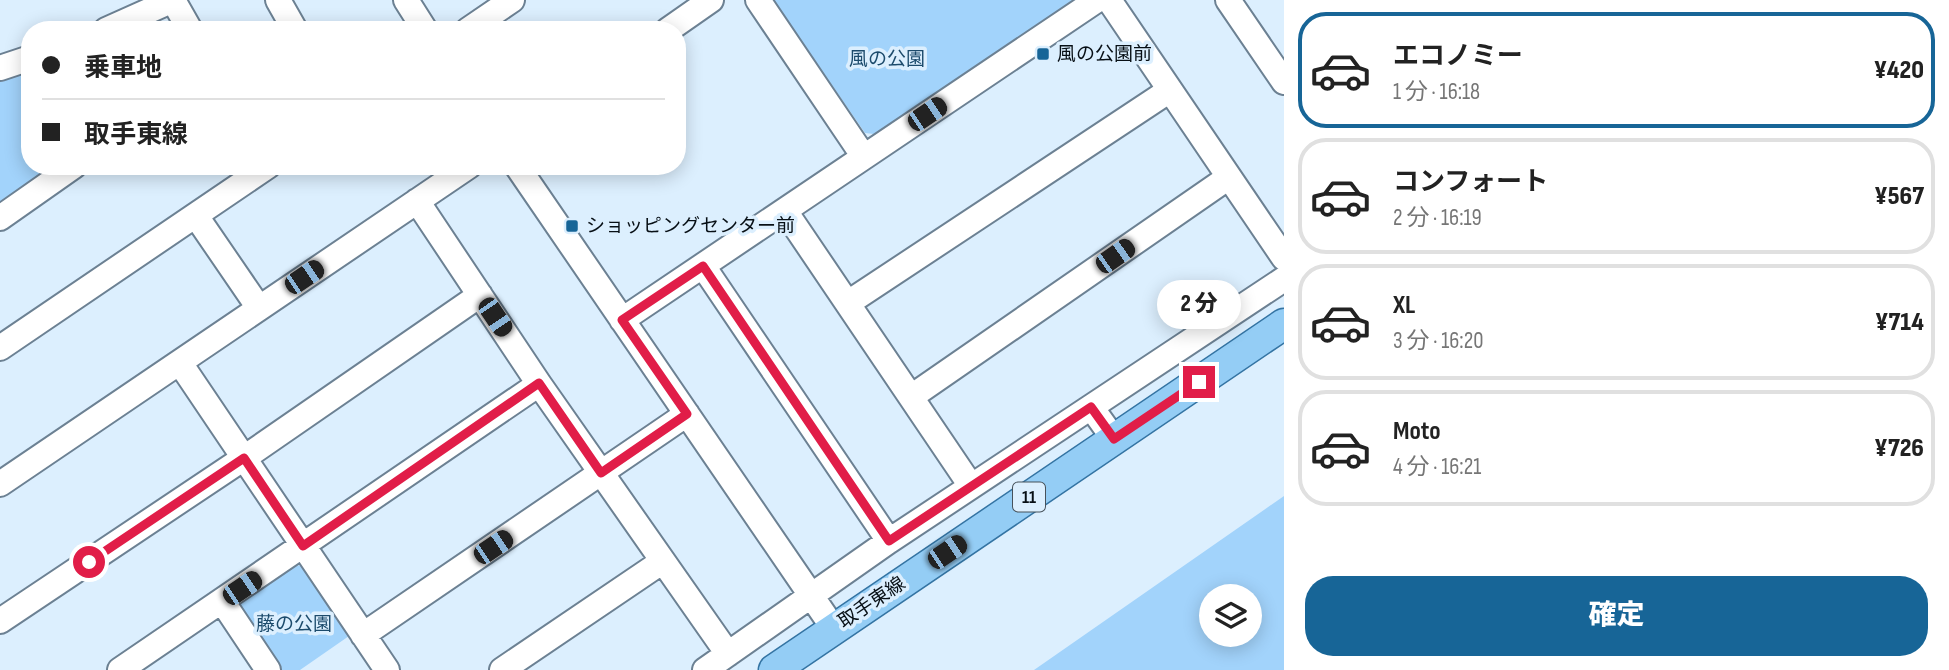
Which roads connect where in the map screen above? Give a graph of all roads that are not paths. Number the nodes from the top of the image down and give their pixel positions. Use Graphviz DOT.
graph roads {
  1 [pos="173,0"];
  2 [pos="406,0"];
  3 [pos="512,0"];
  4 [pos="711,0"];
  5 [pos="758,0"];
  6 [pos="1097,0"];
  7 [pos="1109,0"];
  8 [pos="1228,0"];
  9 [pos="126,21"];
  10 [pos="185,21"];
  11 [pos="419,21"];
  12 [pos="481,21"];
  13 [pos="681,21"];
  14 [pos="21,61"];
  15 [pos="0,68"];
  16 [pos="1284,82"];
  17 [pos="1170,90"];
  18 [pos="864,156"];
  19 [pos="61,175"];
  20 [pos="255,175"];
  21 [pos="456,175"];
  22 [pos="523,175"];
  23 [pos="1229,177"];
  24 [pos="417,201"];
  25 [pos="785,211"];
  26 [pos="196,216"];
  27 [pos="0,218"];
  28 [pos="1284,258"];
  29 [pos="703,266"];
  30 [pos="1284,279"];
  31 [pos="480,295"];
  32 [pos="848,303"];
  33 [pos="259,308"];
  34 [pos="622,320"];
  35 [pos="1284,324"];
  36 [pos="0,348"];
  37 [pos="180,363"];
  38 [pos="539,383"];
  39 [pos="911,397"];
  40 [pos="1091,407"];
  41 [pos="687,414"];
  42 [pos="1114,439"];
  43 [pos="244,458"];
  44 [pos="601,473"];
  45 [pos="0,484"];
  46 [pos="971,486"];
  47 [pos="889,541"];
  48 [pos="303,546"];
  49 [pos="663,561"];
  50 [pos="811,596"];
  51 [pos="222,601"];
  52 [pos="0,621"];
  53 [pos="834,629"];
  54 [pos="363,635"];
  55 [pos="728,654"];
  56 [pos="120,670"];
  57 [pos="268,670"];
  58 [pos="387,670"];
  59 [pos="502,670"];
  60 [pos="705,670"];
  61 [pos="774,670"];
  1 -- 9 [label="street"];
  1 -- 10 [label="street"];
  2 -- 11 [label="street"];
  3 -- 12 [label="street"];
  4 -- 13 [label="street"];
  5 -- 18 [label="street"];
  6 -- 18 [label="street"];
  7 -- 17 [label="street"];
  8 -- 16 [label="street"];
  14 -- 15 [label="street"];
  17 -- 23 [label="street"];
  17 -- 32 [label="street"];
  18 -- 25 [label="street"];
  19 -- 27 [label="street"];
  20 -- 26 [label="street"];
  21 -- 24 [label="street"];
  22 -- 34 [label="street"];
  23 -- 28 [label="street"];
  23 -- 39 [label="street"];
  24 -- 31 [label="street"];
  24 -- 33 [label="street"];
  25 -- 29 [label="street"];
  25 -- 32 [label="street"];
  26 -- 33 [label="street"];
  26 -- 36 [label="street"];
  29 -- 34 [label="street"];
  29 -- 47 [label="street"];
  30 -- 40 [label="street"];
  31 -- 38 [label="street"];
  31 -- 43 [label="street"];
  32 -- 39 [label="street"];
  33 -- 37 [label="street"];
  34 -- 41 [label="street"];
  35 -- 42 [label="main road, 取手東線 / 11"];
  37 -- 43 [label="street"];
  37 -- 45 [label="street"];
  38 -- 44 [label="street"];
  38 -- 48 [label="street"];
  39 -- 46 [label="street"];
  40 -- 42 [label="street"];
  40 -- 46 [label="street"];
  41 -- 44 [label="street"];
  41 -- 50 [label="street"];
  42 -- 53 [label="main road, 取手東線 / 11"];
  43 -- 48 [label="street"];
  43 -- 52 [label="street"];
  44 -- 49 [label="street"];
  44 -- 54 [label="street"];
  46 -- 47 [label="street"];
  47 -- 50 [label="street"];
  48 -- 51 [label="street"];
  48 -- 54 [label="street"];
  49 -- 55 [label="street"];
  49 -- 59 [label="street"];
  50 -- 53 [label="street"];
  50 -- 55 [label="street"];
  51 -- 56 [label="street"];
  51 -- 57 [label="street"];
  53 -- 61 [label="main road, 取手東線 / 11"];
  54 -- 58 [label="street"];
  55 -- 60 [label="street"];
}
